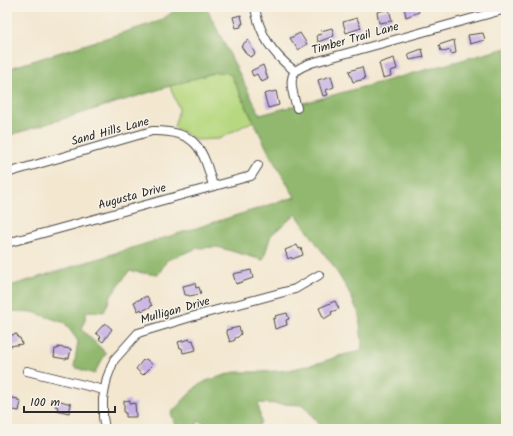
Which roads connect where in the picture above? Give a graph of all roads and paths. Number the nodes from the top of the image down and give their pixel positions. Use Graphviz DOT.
graph roads {
  1 [pos="255,7"];
  2 [pos="506,9"];
  3 [pos="295,71"];
  4 [pos="297,108"];
  5 [pos="258,165"];
  6 [pos="7,173"];
  7 [pos="213,186"];
  8 [pos="7,243"];
  9 [pos="319,275"];
  10 [pos="27,371"];
  11 [pos="104,390"];
  12 [pos="105,429"];
  1 -- 3 [label="street"];
  2 -- 3 [label="street, Timber Trail Lane"];
  3 -- 4 [label="street"];
  5 -- 7 [label="street, Augusta Drive"];
  6 -- 7 [label="street, Sand Hills Lane"];
  7 -- 8 [label="street, Augusta Drive"];
  9 -- 11 [label="street, Mulligan Drive"];
  10 -- 11 [label="street"];
  11 -- 12 [label="street, Mulligan Drive"];
}
